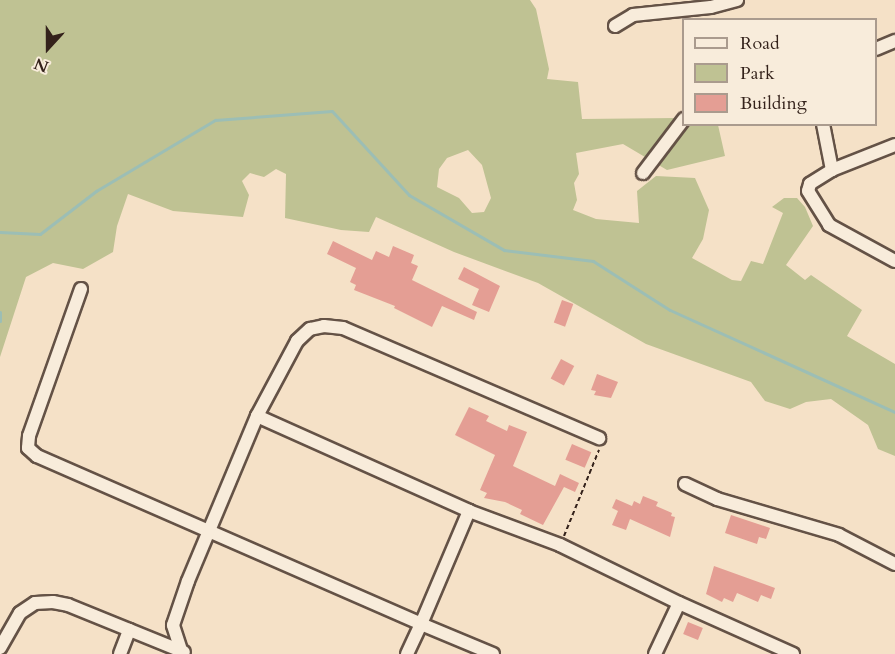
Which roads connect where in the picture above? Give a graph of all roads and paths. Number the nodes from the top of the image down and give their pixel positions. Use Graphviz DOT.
graph roads {
  1 [pos="737,0"];
  2 [pos="710,3"];
  3 [pos="714,18"];
  4 [pos="615,26"];
  5 [pos="895,41"];
  6 [pos="877,49"];
  7 [pos="682,122"];
  8 [pos="823,126"];
  9 [pos="895,145"];
  10 [pos="832,170"];
  11 [pos="643,173"];
  12 [pos="895,261"];
  13 [pos="81,289"];
  14 [pos="257,416"];
  15 [pos="599,438"];
  16 [pos="685,484"];
  17 [pos="469,511"];
  18 [pos="210,529"];
  19 [pos="560,545"];
  20 [pos="895,564"];
  21 [pos="679,603"];
  22 [pos="421,624"];
  23 [pos="129,630"];
  24 [pos="0,648"];
  25 [pos="185,652"];
  26 [pos="120,654"];
  27 [pos="407,654"];
  28 [pos="493,654"];
  29 [pos="655,654"];
  30 [pos="793,654"];
  1 -- 2 [label="street"];
  2 -- 3 [label="street"];
  2 -- 4 [label="street"];
  5 -- 6 [label="street"];
  7 -- 11 [label="street"];
  8 -- 10 [label="street"];
  9 -- 10 [label="street"];
  10 -- 12 [label="street"];
  13 -- 18 [label="street"];
  14 -- 15 [label="street"];
  14 -- 17 [label="street"];
  14 -- 18 [label="street"];
  15 -- 19 [label="path"];
  16 -- 20 [label="street"];
  17 -- 19 [label="street"];
  17 -- 22 [label="street"];
  18 -- 22 [label="street"];
  18 -- 25 [label="street"];
  19 -- 21 [label="street"];
  21 -- 29 [label="street"];
  21 -- 30 [label="street"];
  22 -- 27 [label="street"];
  22 -- 28 [label="street"];
  23 -- 24 [label="street"];
  23 -- 25 [label="street"];
  23 -- 26 [label="street"];
}
